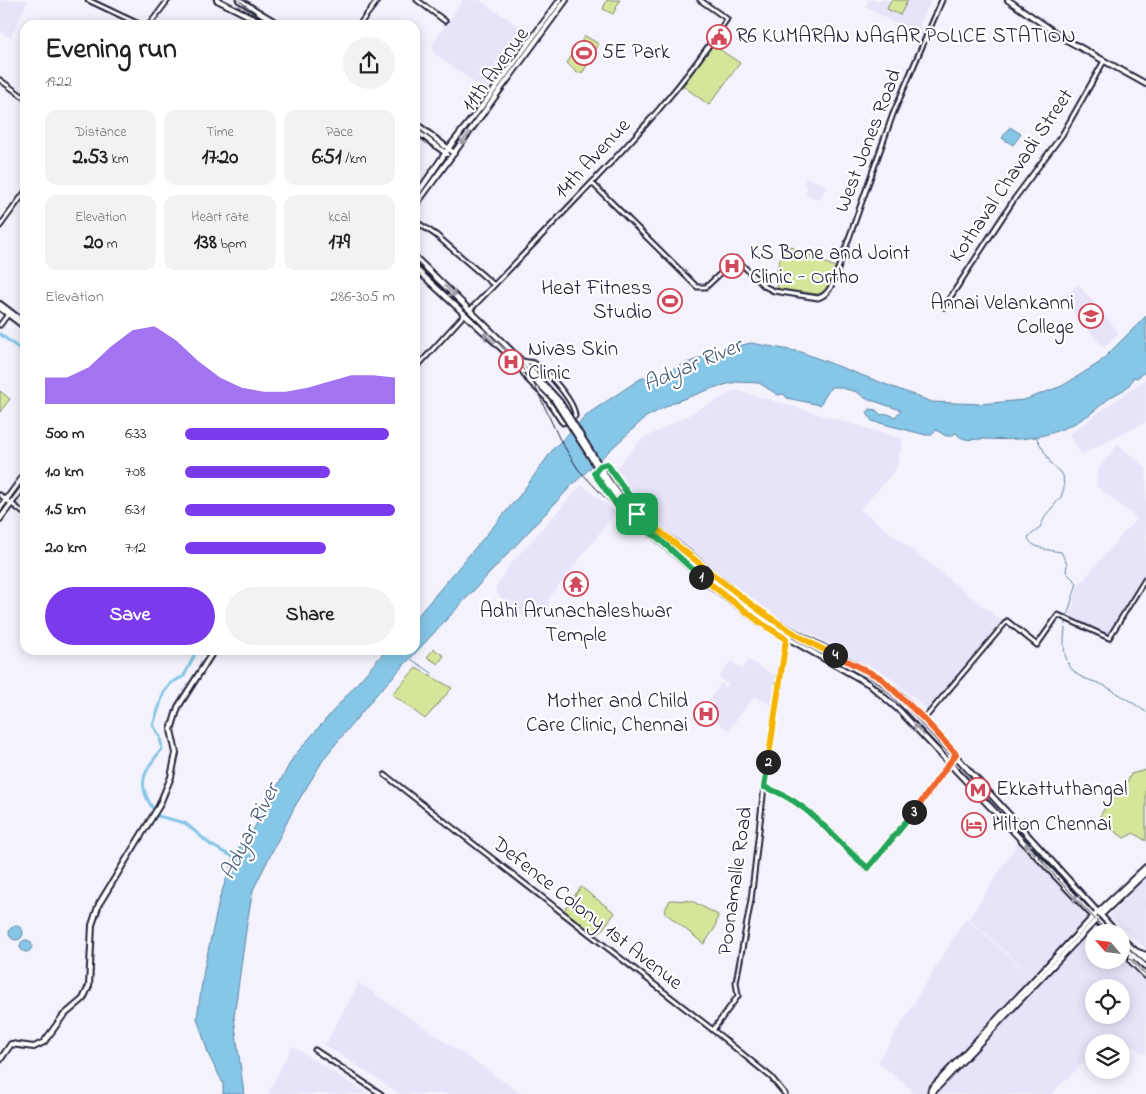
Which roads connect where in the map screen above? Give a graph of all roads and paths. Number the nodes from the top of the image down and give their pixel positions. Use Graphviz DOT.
graph roads {
  1 [pos="88,0"];
  2 [pos="168,0"];
  3 [pos="239,0"];
  4 [pos="378,0"];
  5 [pos="417,0"];
  6 [pos="560,0"];
  7 [pos="566,0"];
  8 [pos="700,0"];
  9 [pos="942,0"];
  10 [pos="1008,0"];
  11 [pos="220,1"];
  12 [pos="130,20"];
  13 [pos="153,20"];
  14 [pos="257,20"];
  15 [pos="272,20"];
  16 [pos="363,20"];
  17 [pos="445,20"];
  18 [pos="1104,61"];
  19 [pos="0,80"];
  20 [pos="1146,84"];
  21 [pos="20,94"];
  22 [pos="420,126"];
  23 [pos="420,134"];
  24 [pos="448,146"];
  25 [pos="445,153"];
  26 [pos="454,153"];
  27 [pos="451,157"];
  28 [pos="592,183"];
  29 [pos="420,190"];
  30 [pos="420,194"];
  31 [pos="423,196"];
  32 [pos="20,199"];
  33 [pos="420,200"];
  34 [pos="420,224"];
  35 [pos="0,226"];
  36 [pos="420,262"];
  37 [pos="420,273"];
  38 [pos="494,285"];
  39 [pos="0,304"];
  40 [pos="944,307"];
  41 [pos="0,308"];
  42 [pos="470,310"];
  43 [pos="9,313"];
  44 [pos="464,315"];
  45 [pos="20,321"];
  46 [pos="0,324"];
  47 [pos="420,363"];
  48 [pos="520,363"];
  49 [pos="20,481"];
  50 [pos="20,491"];
  51 [pos="0,495"];
  52 [pos="6,500"];
  53 [pos="11,503"];
  54 [pos="0,508"];
  55 [pos="20,510"];
  56 [pos="635,516"];
  57 [pos="0,519"];
  58 [pos="1146,578"];
  59 [pos="786,639"];
  60 [pos="211,655"];
  61 [pos="924,719"];
  62 [pos="956,754"];
  63 [pos="950,763"];
  64 [pos="385,775"];
  65 [pos="764,787"];
  66 [pos="1146,868"];
  67 [pos="1146,872"];
  68 [pos="1099,913"];
  69 [pos="1094,919"];
  70 [pos="1099,924"];
  71 [pos="1109,924"];
  72 [pos="1130,946"];
  73 [pos="1135,951"];
  74 [pos="1131,954"];
  75 [pos="1146,955"];
  76 [pos="1146,960"];
  77 [pos="1146,967"];
  78 [pos="1146,976"];
  79 [pos="713,1030"];
  80 [pos="315,1050"];
  81 [pos="0,1060"];
  82 [pos="381,1094"];
  83 [pos="785,1094"];
  84 [pos="930,1094"];
  1 -- 12 [label="street"];
  2 -- 13 [label="street"];
  3 -- 15 [label="main road"];
  4 -- 16 [label="street"];
  5 -- 17 [label="street"];
  6 -- 24 [label="main road, 11th Avenue"];
  7 -- 26 [label="main road, 11th Avenue, one-way"];
  8 -- 28 [label="street, 14th Avenue"];
  9 -- 28 [label="street, West Jones Road"];
  10 -- 18 [label="main road"];
  11 -- 14 [label="main road"];
  18 -- 20 [label="main road"];
  18 -- 40 [label="street, Kothaval Chavadi Street"];
  19 -- 21 [label="street"];
  22 -- 24 [label="main road"];
  23 -- 25 [label="main road"];
  24 -- 25 [label="main road, 11th Avenue"];
  24 -- 26 [label="main road"];
  25 -- 27 [label="main road"];
  25 -- 29 [label="main road, 11th Avenue"];
  26 -- 27 [label="main road, 11th Avenue"];
  27 -- 31 [label="main road, 11th Avenue"];
  28 -- 38 [label="street, 14th Avenue"];
  30 -- 31 [label="main road"];
  31 -- 33 [label="main road, 11th Avenue"];
  32 -- 35 [label="street"];
  34 -- 38 [label="street"];
  36 -- 42 [label="main road, one-way"];
  37 -- 44 [label="main road"];
  38 -- 42 [label="street, 14th Avenue"];
  39 -- 43 [label="main road"];
  41 -- 43 [label="main road"];
  42 -- 48 [label="main road"];
  43 -- 45 [label="main road"];
  43 -- 46 [label="street"];
  44 -- 47 [label="street"];
  48 -- 44 [label="main road, one-way"];
  48 -- 48 [label="street"];
  48 -- 56 [label="main road, bridge"];
  49 -- 52 [label="main road"];
  50 -- 53 [label="main road"];
  51 -- 52 [label="street"];
  52 -- 53 [label="street"];
  52 -- 54 [label="main road"];
  53 -- 55 [label="street"];
  53 -- 57 [label="main road"];
  56 -- 56 [label="street"];
  56 -- 59 [label="main road"];
  56 -- 61 [label="main road"];
  58 -- 61 [label="street"];
  63 -- 59 [label="main road, one-way"];
  59 -- 65 [label="street, Poonamalle Road"];
  60 -- 81 [label="main road"];
  61 -- 62 [label="main road"];
  62 -- 63 [label="street"];
  62 -- 68 [label="main road"];
  63 -- 65 [label="street"];
  69 -- 63 [label="main road, one-way"];
  64 -- 79 [label="street, Defence Colony 1st Avenue"];
  65 -- 79 [label="street, Poonamalle Road"];
  66 -- 68 [label="main road"];
  67 -- 68 [label="main road"];
  68 -- 69 [label="main road"];
  68 -- 71 [label="main road"];
  69 -- 70 [label="main road"];
  69 -- 84 [label="main road"];
  72 -- 73 [label="main road"];
  73 -- 75 [label="main road"];
  73 -- 76 [label="main road"];
  74 -- 77 [label="main road"];
  74 -- 78 [label="main road"];
  79 -- 83 [label="street, Defence Colony 1st Avenue"];
  80 -- 82 [label="street"];
}
